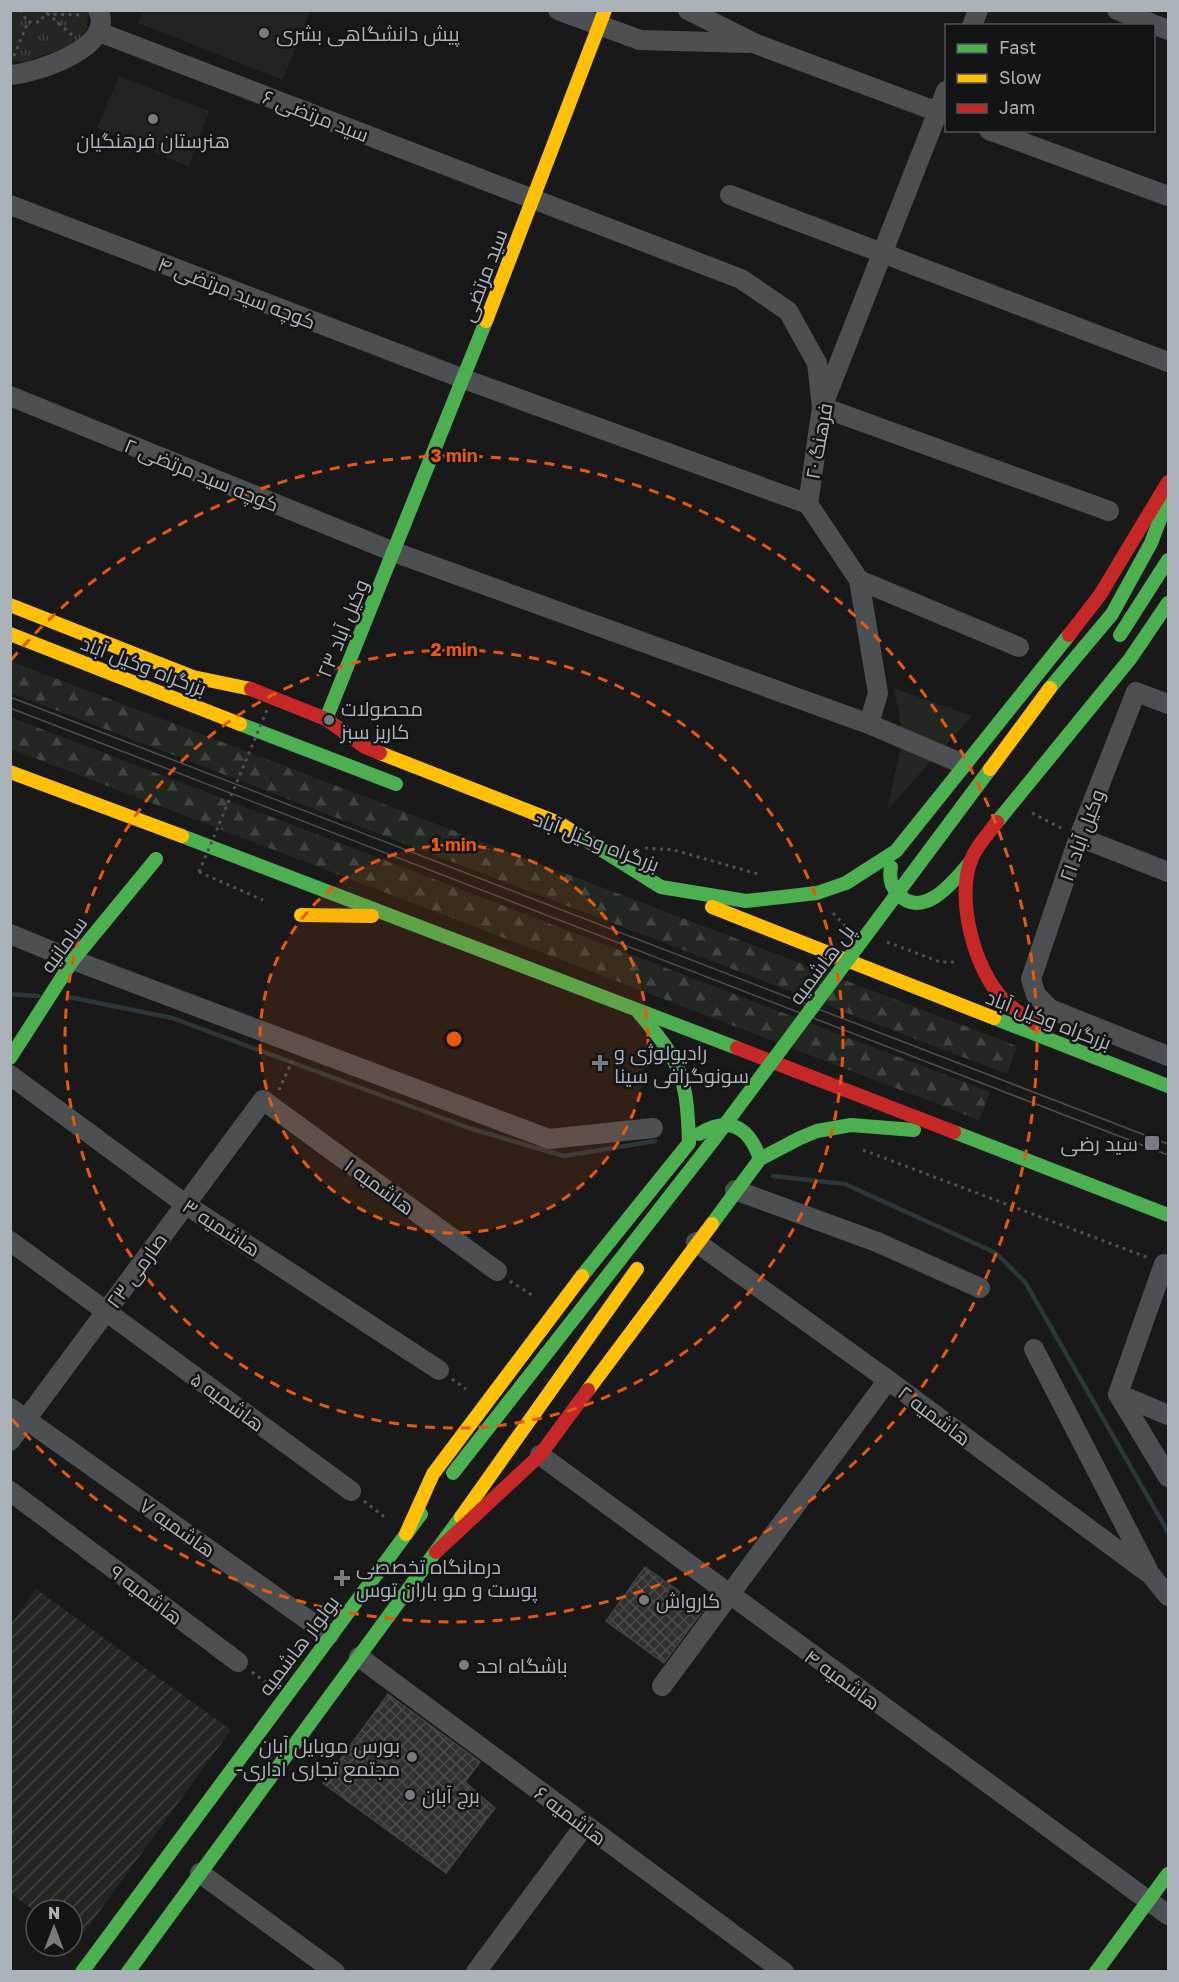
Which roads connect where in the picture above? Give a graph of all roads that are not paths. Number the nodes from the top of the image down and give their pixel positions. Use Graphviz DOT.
graph roads {
  1 [pos="558,10"];
  2 [pos="688,10"];
  3 [pos="1117,10"];
  4 [pos="99,19"];
  5 [pos="602,19"];
  6 [pos="1153,24"];
  7 [pos="756,44"];
  8 [pos="10,75"];
  9 [pos="945,97"];
  10 [pos="942,114"];
  11 [pos="995,132"];
  12 [pos="730,195"];
  13 [pos="1168,195"];
  14 [pos="533,199"];
  15 [pos="10,205"];
  16 [pos="882,255"];
  17 [pos="1168,362"];
  18 [pos="464,379"];
  19 [pos="10,396"];
  20 [pos="822,407"];
  21 [pos="1168,482"];
  22 [pos="1168,498"];
  23 [pos="808,504"];
  24 [pos="1109,511"];
  25 [pos="394,552"];
  26 [pos="1168,560"];
  27 [pos="859,580"];
  28 [pos="1168,603"];
  29 [pos="10,605"];
  30 [pos="10,634"];
  31 [pos="1114,642"];
  32 [pos="1018,647"];
  33 [pos="1168,704"];
  34 [pos="326,719"];
  35 [pos="869,724"];
  36 [pos="963,764"];
  37 [pos="12,773"];
  38 [pos="407,788"];
  39 [pos="1079,837"];
  40 [pos="896,851"];
  41 [pos="156,859"];
  42 [pos="595,861"];
  43 [pos="970,861"];
  44 [pos="1168,872"];
  45 [pos="928,883"];
  46 [pos="661,887"];
  47 [pos="908,910"];
  48 [pos="302,915"];
  49 [pos="396,916"];
  50 [pos="10,934"];
  51 [pos="873,957"];
  52 [pos="73,960"];
  53 [pos="860,975"];
  54 [pos="636,1009"];
  55 [pos="1066,1047"];
  56 [pos="13,1050"];
  57 [pos="1168,1056"];
  58 [pos="797,1059"];
  59 [pos="10,1075"];
  60 [pos="783,1077"];
  61 [pos="1168,1086"];
  62 [pos="267,1104"];
  63 [pos="749,1124"];
  64 [pos="653,1128"];
  65 [pos="963,1136"];
  66 [pos="688,1143"];
  67 [pos="735,1143"];
  68 [pos="760,1159"];
  69 [pos="735,1190"];
  70 [pos="185,1204"];
  71 [pos="1168,1215"];
  72 [pos="10,1241"];
  73 [pos="696,1242"];
  74 [pos="619,1261"];
  75 [pos="1164,1264"];
  76 [pos="641,1265"];
  77 [pos="496,1271"];
  78 [pos="980,1288"];
  79 [pos="106,1311"];
  80 [pos="1034,1350"];
  81 [pos="439,1370"];
  82 [pos="888,1380"];
  83 [pos="1118,1394"];
  84 [pos="10,1408"];
  85 [pos="1168,1415"];
  86 [pos="27,1419"];
  87 [pos="10,1441"];
  88 [pos="540,1455"];
  89 [pos="1168,1477"];
  90 [pos="10,1491"];
  91 [pos="351,1491"];
  92 [pos="406,1534"];
  93 [pos="436,1552"];
  94 [pos="1150,1575"];
  95 [pos="729,1596"];
  96 [pos="1168,1596"];
  97 [pos="329,1635"];
  98 [pos="359,1657"];
  99 [pos="238,1662"];
  100 [pos="662,1686"];
  101 [pos="585,1825"];
  102 [pos="200,1873"];
  103 [pos="1168,1874"];
  104 [pos="1148,1900"];
  105 [pos="1168,1915"];
  106 [pos="82,1971"];
  107 [pos="128,1971"];
  108 [pos="335,1971"];
  109 [pos="476,1971"];
  110 [pos="784,1971"];
  111 [pos="1096,1971"];
  1 -- 5 [label="street"];
  2 -- 7 [label="street"];
  3 -- 6 [label="street"];
  4 -- 8 [label="street"];
  4 -- 14 [label="street, سید مرتضی ۶"];
  5 -- 7 [label="street"];
  5 -- 14 [label="main road, سید مرتضی"];
  7 -- 10 [label="street"];
  9 -- 10 [label="street, فرهنگ ۲۰"];
  10 -- 16 [label="street, فرهنگ ۲۰"];
  11 -- 13 [label="street"];
  12 -- 16 [label="street"];
  14 -- 18 [label="main road, سید مرتضی"];
  14 -- 20 [label="street, سید مرتضی ۶"];
  15 -- 18 [label="street, کوچه سید مرتضی ۴"];
  16 -- 17 [label="street"];
  16 -- 20 [label="street, فرهنگ ۲۰"];
  18 -- 23 [label="street, کوچه سید مرتضی ۴"];
  18 -- 25 [label="main road, سید مرتضی"];
  19 -- 25 [label="street, کوچه سید مرتضی ۲"];
  20 -- 23 [label="street, فرهنگ ۲۰"];
  20 -- 24 [label="street"];
  21 -- 36 [label="main road"];
  22 -- 74 [label="main road, پل هاشمیه, bridge"];
  23 -- 27 [label="street, فرهنگ ۲۰"];
  25 -- 34 [label="main road, ۲۳ وکیل آباد"];
  25 -- 35 [label="street, کوچه سید مرتضی ۲"];
  26 -- 31 [label="main road"];
  27 -- 32 [label="street"];
  27 -- 35 [label="street, فرهنگ ۲۰"];
  28 -- 43 [label="main road"];
  29 -- 34 [label="main road"];
  30 -- 38 [label="main road, بزرگراه وکیل آباد"];
  33 -- 39 [label="street, ۲۱ وکیل آباد"];
  34 -- 46 [label="main road"];
  35 -- 36 [label="street, کوچه سید مرتضی ۲"];
  36 -- 40 [label="main road"];
  37 -- 49 [label="main road"];
  39 -- 44 [label="street"];
  39 -- 57 [label="street, ۲۱ وکیل آباد"];
  40 -- 43 [label="main road"];
  40 -- 46 [label="main road"];
  41 -- 52 [label="main road, سامانیه"];
  42 -- 46 [label="main road, بزرگراه وکیل آباد"];
  43 -- 55 [label="main road"];
  45 -- 47 [label="main road"];
  46 -- 55 [label="main road, بزرگراه وکیل آباد"];
  48 -- 49 [label="main road"];
  49 -- 54 [label="main road"];
  50 -- 52 [label="street"];
  51 -- 53 [label="main road, پل هاشمیه"];
  52 -- 56 [label="main road, سامانیه"];
  52 -- 64 [label="street"];
  54 -- 65 [label="main road"];
  54 -- 66 [label="main road"];
  55 -- 61 [label="main road, بزرگراه وکیل آباد"];
  58 -- 60 [label="main road"];
  59 -- 70 [label="street, هاشمیه ۳"];
  62 -- 70 [label="street, صارمی ۲۳"];
  62 -- 77 [label="street, هاشمیه ۱"];
  63 -- 67 [label="main road"];
  65 -- 68 [label="main road"];
  65 -- 71 [label="main road"];
  66 -- 68 [label="main road"];
  66 -- 92 [label="main road"];
  68 -- 69 [label="main road"];
  69 -- 73 [label="main road"];
  69 -- 78 [label="street"];
  70 -- 79 [label="street, صارمی ۲۳"];
  70 -- 81 [label="street, هاشمیه ۳"];
  72 -- 79 [label="street, هاشمیه ۵"];
  73 -- 82 [label="street, هاشمیه ۲"];
  73 -- 88 [label="main road"];
  74 -- 92 [label="main road, بولوار هاشمیه"];
  75 -- 83 [label="street"];
  76 -- 93 [label="main road"];
  79 -- 86 [label="street, صارمی ۲۳"];
  79 -- 91 [label="street, هاشمیه ۵"];
  80 -- 94 [label="street"];
  82 -- 94 [label="street, هاشمیه ۲"];
  82 -- 95 [label="street"];
  83 -- 85 [label="street"];
  83 -- 89 [label="street"];
  84 -- 86 [label="street, هاشمیه ۷"];
  86 -- 87 [label="street, صارمی ۲۳"];
  86 -- 97 [label="street, هاشمیه ۷"];
  88 -- 93 [label="main road"];
  88 -- 95 [label="street, هاشمیه ۴"];
  90 -- 99 [label="street, هاشمیه ۹"];
  92 -- 97 [label="main road, بولوار هاشمیه"];
  93 -- 98 [label="main road"];
  94 -- 96 [label="street, هاشمیه ۲"];
  95 -- 100 [label="street"];
  95 -- 104 [label="street, هاشمیه ۴"];
  97 -- 106 [label="main road, بولوار هاشمیه"];
  98 -- 101 [label="street, هاشمیه ۶"];
  98 -- 102 [label="main road"];
  101 -- 109 [label="street"];
  101 -- 110 [label="street, هاشمیه ۶"];
  102 -- 107 [label="main road"];
  102 -- 108 [label="street"];
  103 -- 104 [label="main road"];
  104 -- 105 [label="street, هاشمیه ۴"];
  104 -- 111 [label="main road"];
}
